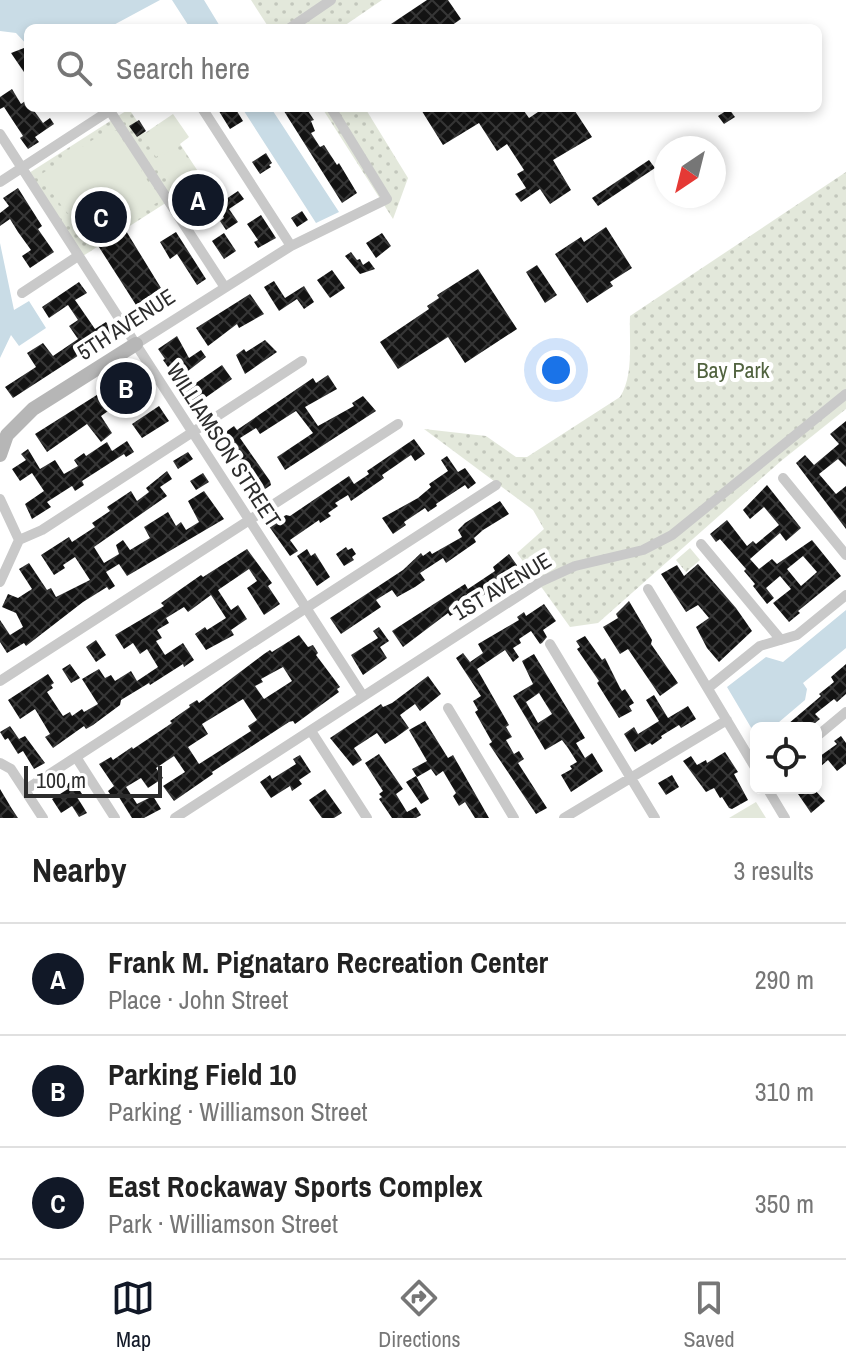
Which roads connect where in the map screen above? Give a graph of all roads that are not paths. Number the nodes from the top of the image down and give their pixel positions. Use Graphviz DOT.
graph roads {
  1 [pos="331,0"];
  2 [pos="296,24"];
  3 [pos="105,112"];
  4 [pos="112,112"];
  5 [pos="205,112"];
  6 [pos="333,112"];
  7 [pos="0,134"];
  8 [pos="22,167"];
  9 [pos="0,182"];
  10 [pos="291,246"];
  11 [pos="78,256"];
  12 [pos="224,286"];
  13 [pos="22,293"];
  14 [pos="136,344"];
  15 [pos="302,361"];
  16 [pos="846,394"];
  17 [pos="398,424"];
  18 [pos="193,432"];
  19 [pos="0,455"];
  20 [pos="783,478"];
  21 [pos="496,485"];
  22 [pos="0,499"];
  23 [pos="250,520"];
  24 [pos="19,540"];
  25 [pos="701,544"];
  26 [pos="846,555"];
  27 [pos="0,582"];
  28 [pos="648,589"];
  29 [pos="846,595"];
  30 [pos="307,608"];
  31 [pos="781,640"];
  32 [pos="550,644"];
  33 [pos="0,681"];
  34 [pos="708,688"];
  35 [pos="363,696"];
  36 [pos="448,708"];
  37 [pos="846,712"];
  38 [pos="727,720"];
  39 [pos="311,731"];
  40 [pos="822,732"];
  41 [pos="76,757"];
  42 [pos="750,759"];
  43 [pos="0,763"];
  44 [pos="631,778"];
  45 [pos="25,790"];
  46 [pos="771,794"];
  47 [pos="43,818"];
  48 [pos="115,818"];
  49 [pos="175,818"];
  50 [pos="367,818"];
  51 [pos="514,818"];
  52 [pos="564,818"];
  53 [pos="655,818"];
  54 [pos="785,818"];
  1 -- 2 [label="street"];
  3 -- 8 [label="street"];
  4 -- 12 [label="street"];
  5 -- 10 [label="street"];
  6 -- 10 [label="street, 5TH AVENUE"];
  7 -- 8 [label="street, WILLIAMSON STREET"];
  8 -- 9 [label="street"];
  8 -- 11 [label="street, WILLIAMSON STREET"];
  10 -- 12 [label="street, 5TH AVENUE"];
  11 -- 13 [label="street"];
  11 -- 14 [label="street, WILLIAMSON STREET"];
  12 -- 14 [label="street, 5TH AVENUE"];
  14 -- 18 [label="street, WILLIAMSON STREET"];
  14 -- 19 [label="street, 5TH AVENUE"];
  15 -- 18 [label="street"];
  16 -- 35 [label="street, 1ST AVENUE"];
  17 -- 23 [label="street"];
  18 -- 23 [label="street, WILLIAMSON STREET"];
  18 -- 24 [label="street"];
  20 -- 26 [label="street"];
  21 -- 30 [label="street"];
  22 -- 24 [label="street"];
  23 -- 30 [label="street, WILLIAMSON STREET"];
  23 -- 33 [label="street"];
  24 -- 27 [label="street"];
  25 -- 31 [label="street"];
  28 -- 34 [label="street"];
  29 -- 31 [label="street"];
  30 -- 35 [label="street, WILLIAMSON STREET"];
  30 -- 41 [label="street"];
  31 -- 34 [label="street"];
  32 -- 44 [label="street"];
  34 -- 38 [label="street"];
  35 -- 39 [label="street, 1ST AVENUE"];
  36 -- 51 [label="street"];
  37 -- 40 [label="street"];
  38 -- 42 [label="street"];
  38 -- 44 [label="street"];
  39 -- 49 [label="street, 1ST AVENUE"];
  39 -- 50 [label="street"];
  41 -- 45 [label="street"];
  41 -- 48 [label="street"];
  43 -- 45 [label="street"];
  44 -- 52 [label="street"];
  44 -- 53 [label="street"];
  45 -- 47 [label="street"];
  46 -- 54 [label="street"];
}
